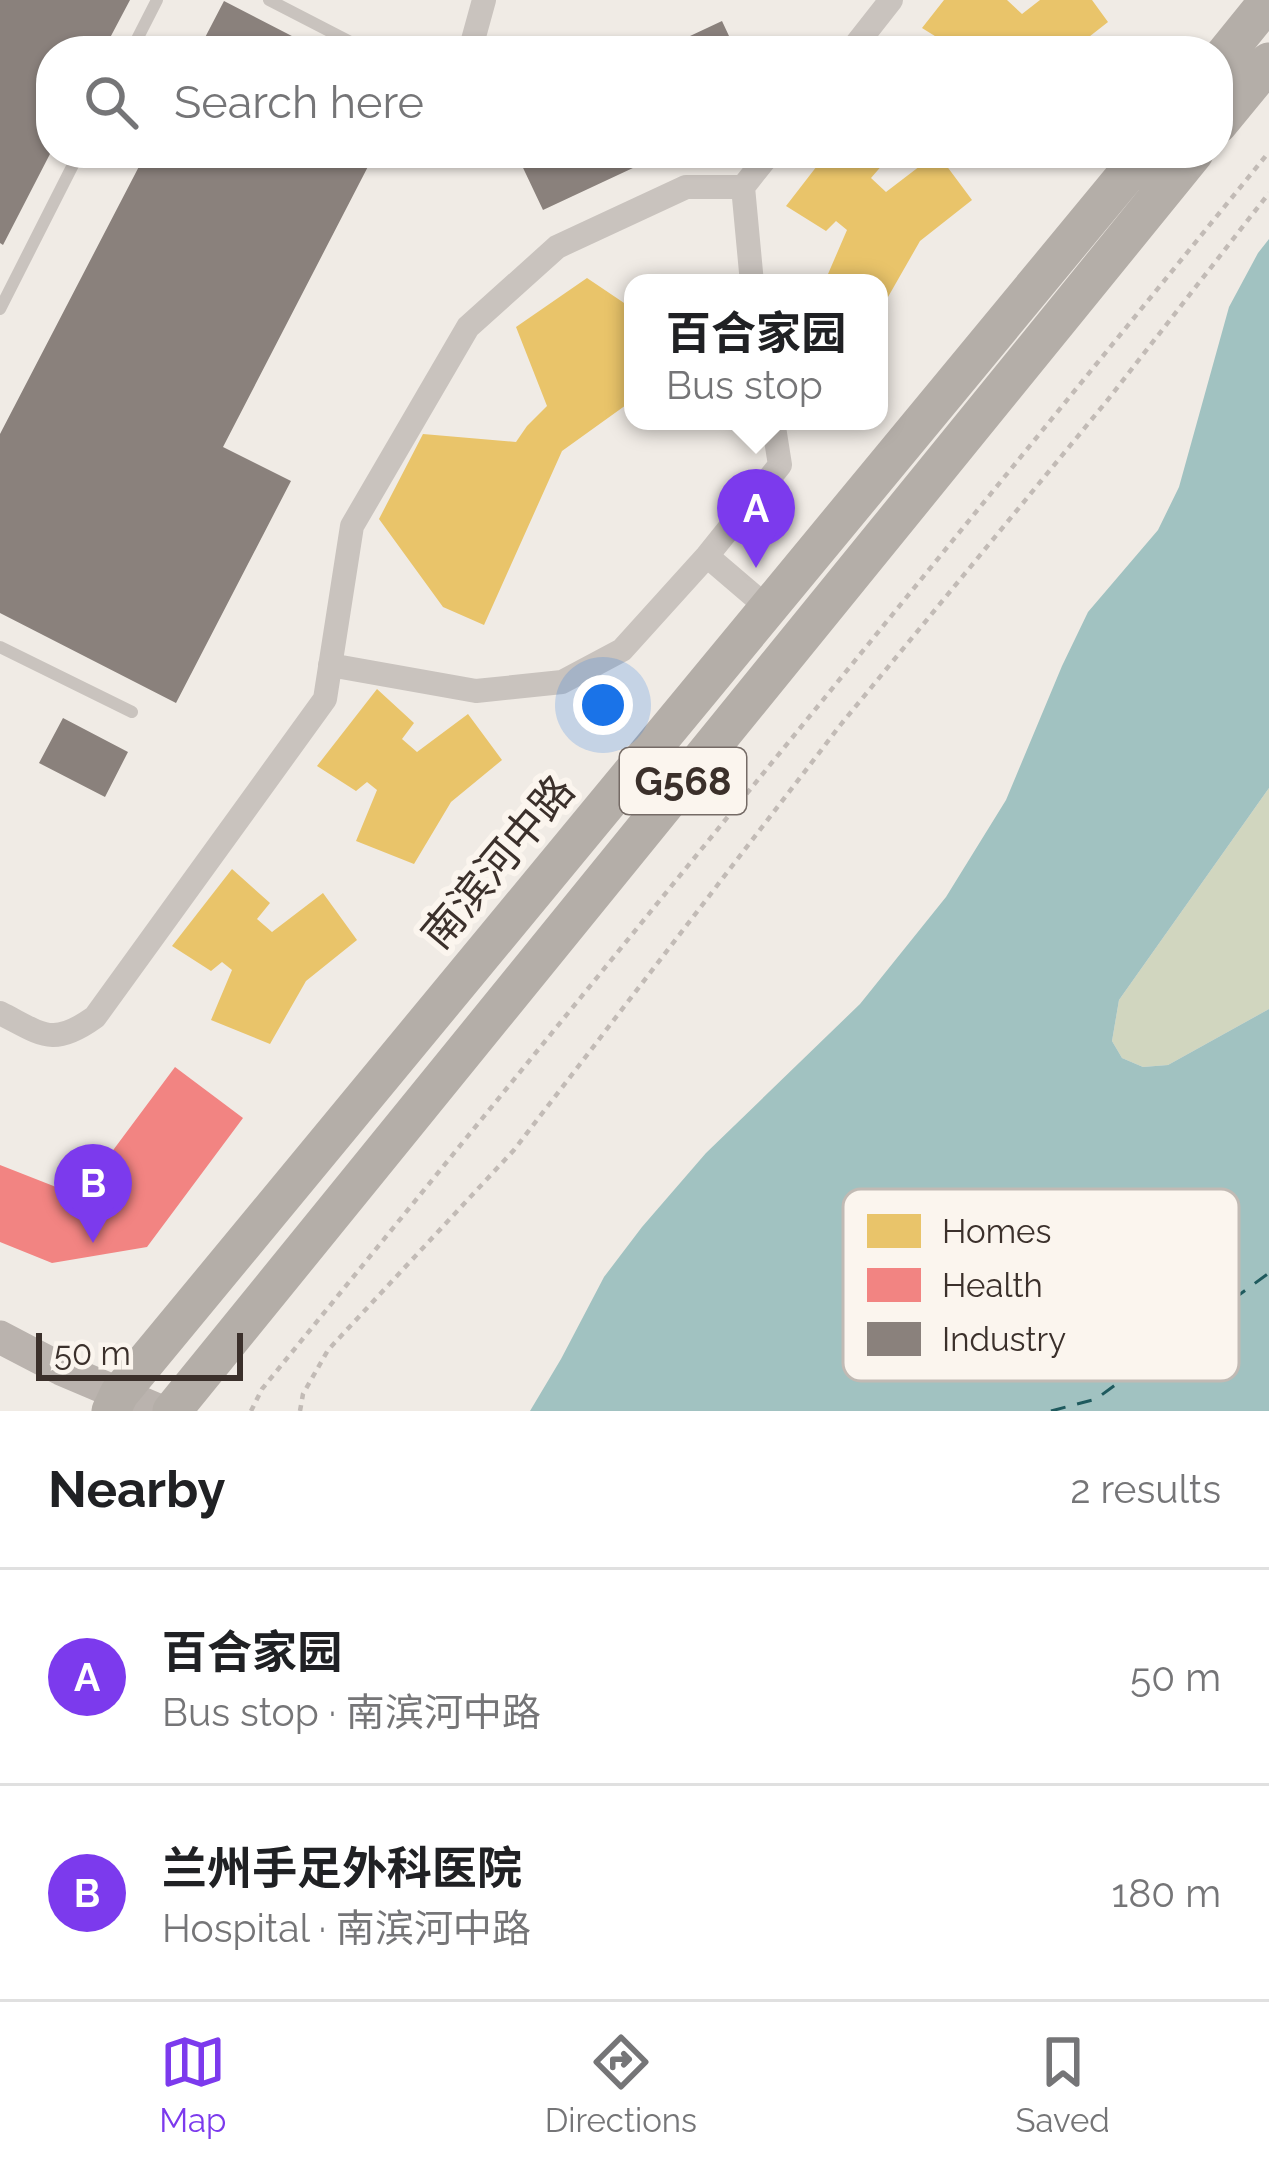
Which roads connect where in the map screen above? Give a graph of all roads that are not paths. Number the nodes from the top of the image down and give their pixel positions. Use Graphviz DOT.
graph roads {
  1 [pos="157,0"];
  2 [pos="269,0"];
  3 [pos="484,0"];
  4 [pos="892,0"];
  5 [pos="1269,0"];
  6 [pos="139,36"];
  7 [pos="339,36"];
  8 [pos="474,36"];
  9 [pos="863,36"];
  10 [pos="1233,44"];
  11 [pos="1269,62"];
  12 [pos="1233,106"];
  13 [pos="71,168"];
  14 [pos="758,168"];
  15 [pos="1132,168"];
  16 [pos="1183,168"];
  17 [pos="743,187"];
  18 [pos="751,274"];
  19 [pos="0,309"];
  20 [pos="774,430"];
  21 [pos="707,556"];
  22 [pos="769,609"];
  23 [pos="0,647"];
  24 [pos="330,665"];
  25 [pos="132,712"];
  26 [pos="0,1013"];
  27 [pos="0,1337"];
  28 [pos="115,1402"];
  29 [pos="160,1411"];
  30 [pos="172,1411"];
  1 -- 6 [label="lane"];
  2 -- 7 [label="lane"];
  3 -- 8 [label="street"];
  4 -- 9 [label="street"];
  5 -- 10 [label="highway"];
  11 -- 12 [label="highway"];
  13 -- 19 [label="lane"];
  14 -- 17 [label="street"];
  15 -- 22 [label="highway, 南滨河中路 / G568"];
  16 -- 30 [label="highway, G568"];
  17 -- 18 [label="street"];
  17 -- 24 [label="street"];
  20 -- 21 [label="street"];
  21 -- 22 [label="street"];
  21 -- 24 [label="street"];
  22 -- 28 [label="highway, 南滨河中路 / G568"];
  23 -- 25 [label="lane"];
  24 -- 26 [label="street"];
  27 -- 28 [label="main road"];
  28 -- 29 [label="main road"];
}
